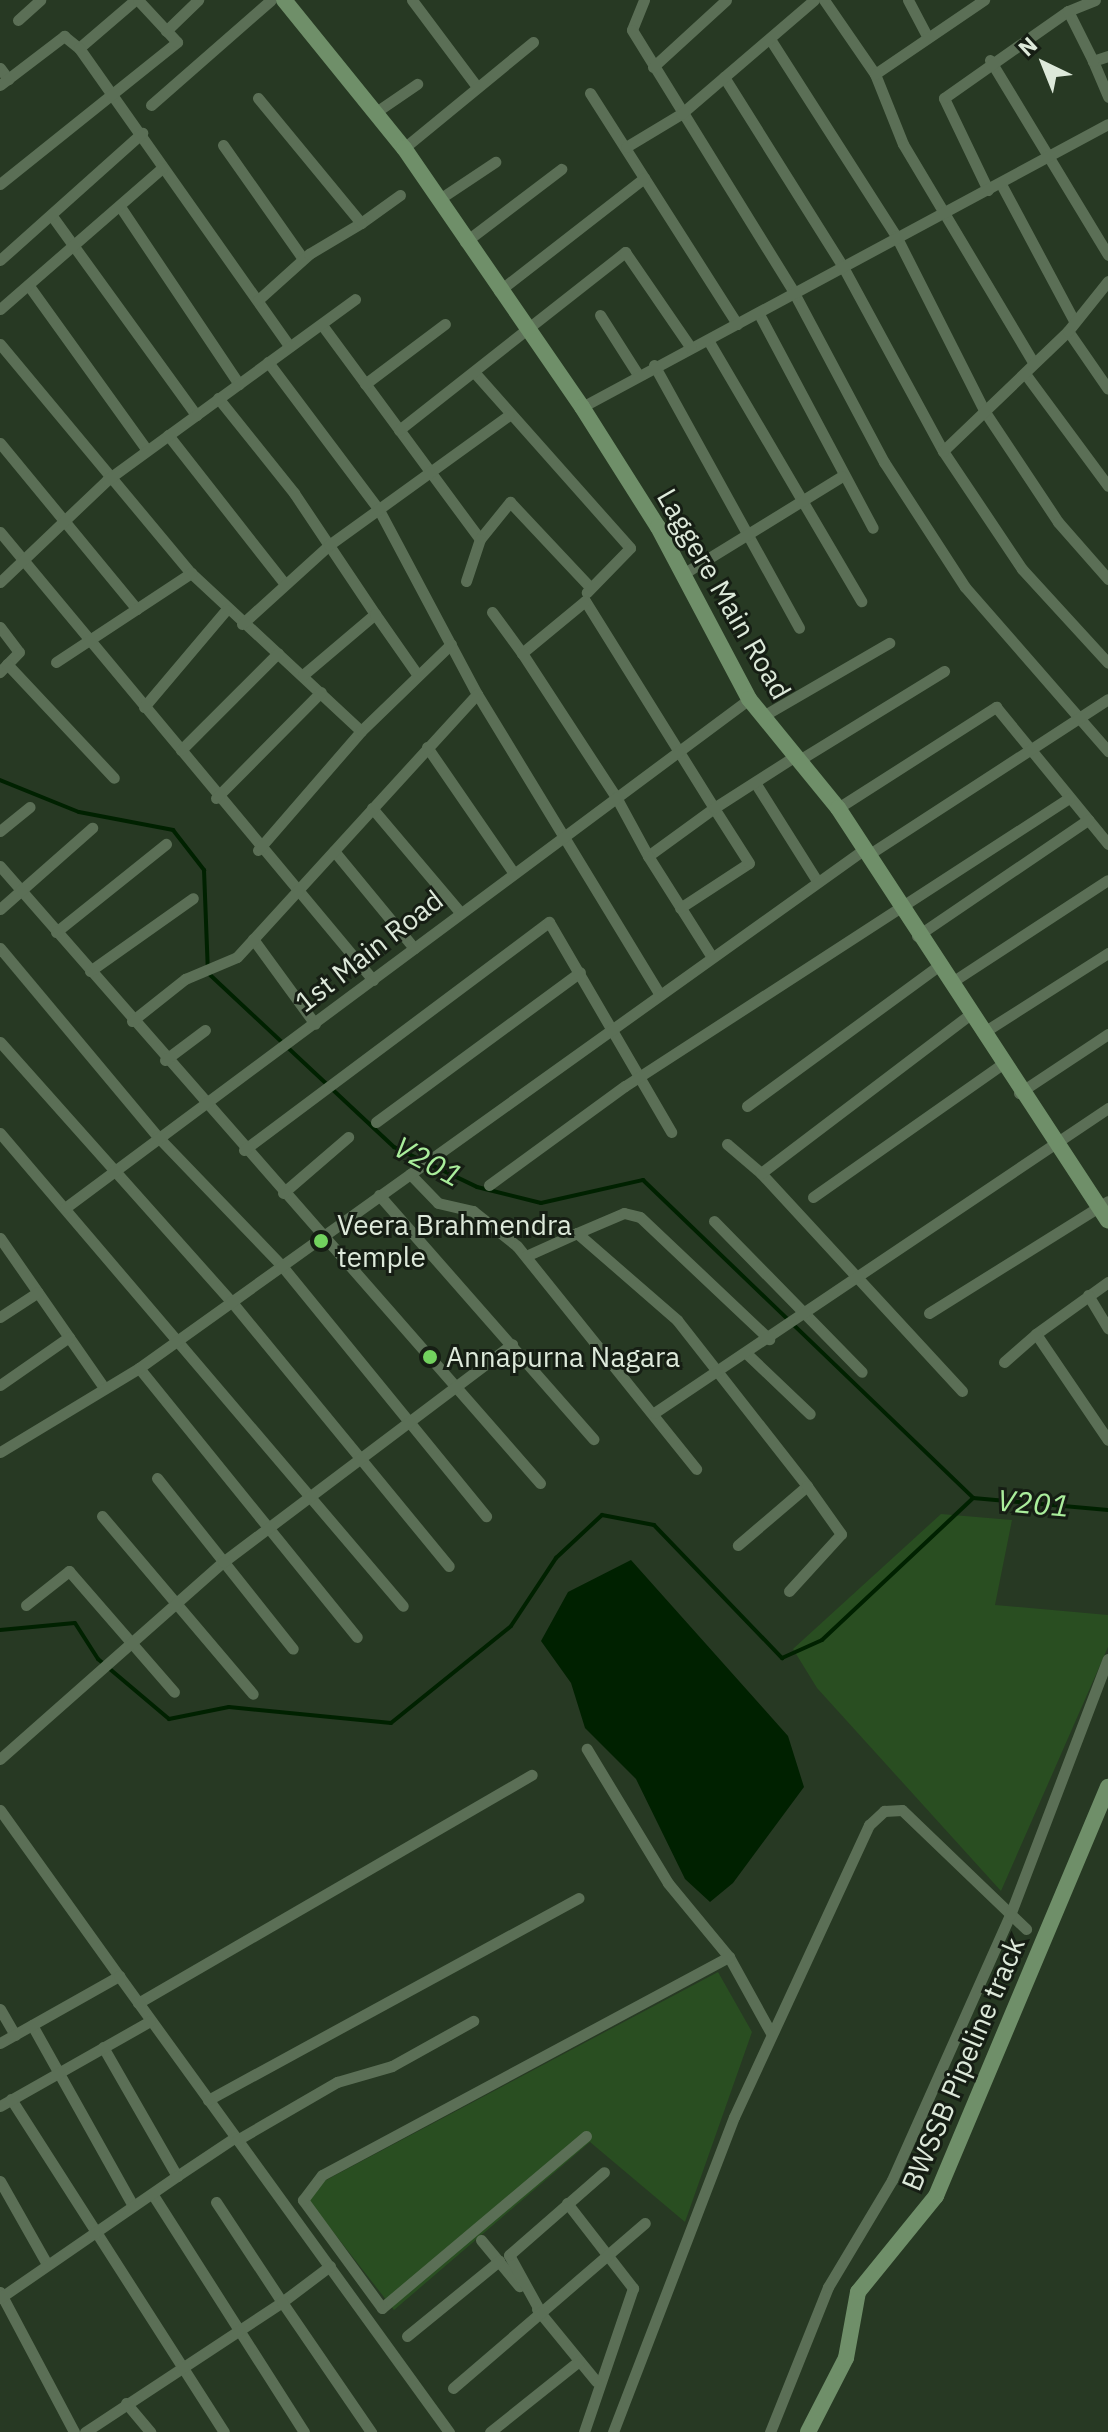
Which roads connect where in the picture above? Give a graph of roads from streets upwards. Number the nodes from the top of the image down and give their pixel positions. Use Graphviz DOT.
graph roads {
  1 [pos="40,0"];
  2 [pos="136,0"];
  3 [pos="198,0"];
  4 [pos="271,0"];
  5 [pos="284,0"];
  6 [pos="412,0"];
  7 [pos="644,0"];
  8 [pos="726,0"];
  9 [pos="814,0"];
  10 [pos="824,0"];
  11 [pos="908,0"];
  12 [pos="984,0"];
  13 [pos="1095,0"];
  14 [pos="968,5"];
  15 [pos="1068,11"];
  16 [pos="18,20"];
  17 [pos="166,31"];
  18 [pos="927,36"];
  19 [pos="770,39"];
  20 [pos="533,42"];
  21 [pos="79,48"];
  22 [pos="1108,56"];
  23 [pos="990,60"];
  24 [pos="1093,61"];
  25 [pos="653,67"];
  26 [pos="0,68"];
  27 [pos="875,74"];
  28 [pos="724,77"];
  29 [pos="4,82"];
  30 [pos="417,84"];
  31 [pos="477,87"];
  32 [pos="113,93"];
  33 [pos="590,93"];
  34 [pos="1108,97"];
  35 [pos="258,98"];
  36 [pos="151,105"];
  37 [pos="376,112"];
  38 [pos="681,114"];
  39 [pos="1108,124"];
  40 [pos="142,133"];
  41 [pos="223,145"];
  42 [pos="626,147"];
  43 [pos="404,148"];
  44 [pos="1050,152"];
  45 [pos="495,162"];
  46 [pos="162,168"];
  47 [pos="561,169"];
  48 [pos="644,178"];
  49 [pos="0,184"];
  50 [pos="1001,184"];
  51 [pos="988,190"];
  52 [pos="400,195"];
  53 [pos="438,200"];
  54 [pos="121,208"];
  55 [pos="946,210"];
  56 [pos="52,216"];
  57 [pos="361,223"];
  58 [pos="896,236"];
  59 [pos="465,242"];
  60 [pos="76,245"];
  61 [pos="1108,255"];
  62 [pos="303,259"];
  63 [pos="0,260"];
  64 [pos="842,265"];
  65 [pos="1108,281"];
  66 [pos="29,286"];
  67 [pos="499,291"];
  68 [pos="793,291"];
  69 [pos="1104,295"];
  70 [pos="355,299"];
  71 [pos="258,300"];
  72 [pos="0,309"];
  73 [pos="759,314"];
  74 [pos="600,315"];
  75 [pos="445,324"];
  76 [pos="737,324"];
  77 [pos="322,325"];
  78 [pos="1071,326"];
  79 [pos="525,333"];
  80 [pos="708,340"];
  81 [pos="0,344"];
  82 [pos="289,346"];
  83 [pos="691,348"];
  84 [pos="268,362"];
  85 [pos="1033,362"];
  86 [pos="654,365"];
  87 [pos="474,372"];
  88 [pos="637,373"];
  89 [pos="1026,375"];
  90 [pos="239,384"];
  91 [pos="365,384"];
  92 [pos="1108,389"];
  93 [pos="218,398"];
  94 [pos="582,407"];
  95 [pos="985,412"];
  96 [pos="196,415"];
  97 [pos="508,416"];
  98 [pos="399,430"];
  99 [pos="168,435"];
  100 [pos="0,443"];
  101 [pos="147,450"];
  102 [pos="943,451"];
  103 [pos="430,472"];
  104 [pos="842,476"];
  105 [pos="107,480"];
  106 [pos="1108,486"];
  107 [pos="802,498"];
  108 [pos="379,510"];
  109 [pos="64,522"];
  110 [pos="873,528"];
  111 [pos="0,532"];
  112 [pos="747,533"];
  113 [pos="480,539"];
  114 [pos="329,545"];
  115 [pos="24,562"];
  116 [pos="191,573"];
  117 [pos="683,574"];
  118 [pos="1108,579"];
  119 [pos="466,581"];
  120 [pos="0,582"];
  121 [pos="284,583"];
  122 [pos="589,586"];
  123 [pos="585,601"];
  124 [pos="861,601"];
  125 [pos="137,609"];
  126 [pos="226,610"];
  127 [pos="492,612"];
  128 [pos="375,614"];
  129 [pos="242,624"];
  130 [pos="0,627"];
  131 [pos="799,628"];
  132 [pos="86,637"];
  133 [pos="889,643"];
  134 [pos="451,644"];
  135 [pos="278,653"];
  136 [pos="522,653"];
  137 [pos="56,662"];
  138 [pos="1108,663"];
  139 [pos="4,668"];
  140 [pos="944,671"];
  141 [pos="417,674"];
  142 [pos="303,675"];
  143 [pos="321,692"];
  144 [pos="477,694"];
  145 [pos="749,699"];
  146 [pos="1108,699"];
  147 [pos="144,707"];
  148 [pos="763,716"];
  149 [pos="1081,719"];
  150 [pos="361,731"];
  151 [pos="427,747"];
  152 [pos="181,750"];
  153 [pos="1108,751"];
  154 [pos="1032,752"];
  155 [pos="678,754"];
  156 [pos="799,757"];
  157 [pos="114,778"];
  158 [pos="756,784"];
  159 [pos="616,797"];
  160 [pos="216,798"];
  161 [pos="1069,798"];
  162 [pos="30,807"];
  163 [pos="372,808"];
  164 [pos="714,808"];
  165 [pos="838,808"];
  166 [pos="1088,820"];
  167 [pos="92,828"];
  168 [pos="0,831"];
  169 [pos="562,831"];
  170 [pos="166,844"];
  171 [pos="1108,844"];
  172 [pos="258,850"];
  173 [pos="334,851"];
  174 [pos="866,852"];
  175 [pos="648,856"];
  176 [pos="0,866"];
  177 [pos="511,869"];
  178 [pos="1108,880"];
  179 [pos="817,881"];
  180 [pos="20,891"];
  181 [pos="296,894"];
  182 [pos="193,898"];
  183 [pos="680,908"];
  184 [pos="0,909"];
  185 [pos="901,910"];
  186 [pos="459,911"];
  187 [pos="56,932"];
  188 [pos="917,936"];
  189 [pos="253,939"];
  190 [pos="0,948"];
  191 [pos="414,948"];
  192 [pos="1108,953"];
  193 [pos="710,954"];
  194 [pos="938,966"];
  195 [pos="90,971"];
  196 [pos="580,972"];
  197 [pos="373,980"];
  198 [pos="952,982"];
  199 [pos="658,992"];
  200 [pos="972,1013"];
  201 [pos="132,1021"];
  202 [pos="315,1024"];
  203 [pos="610,1026"];
  204 [pos="205,1030"];
  205 [pos="984,1032"];
  206 [pos="1108,1034"];
  207 [pos="0,1042"];
  208 [pos="165,1060"];
  209 [pos="1002,1064"];
  210 [pos="636,1079"];
  211 [pos="1019,1094"];
  212 [pos="747,1106"];
  213 [pos="205,1107"];
  214 [pos="1108,1108"];
  215 [pos="376,1122"];
  216 [pos="671,1132"];
  217 [pos="0,1133"];
  218 [pos="157,1136"];
  219 [pos="348,1137"];
  220 [pos="1054,1141"];
  221 [pos="727,1144"];
  222 [pos="244,1150"];
  223 [pos="110,1170"];
  224 [pos="761,1173"];
  225 [pos="410,1174"];
  226 [pos="489,1185"];
  227 [pos="283,1193"];
  228 [pos="379,1195"];
  229 [pos="813,1197"];
  230 [pos="65,1208"];
  231 [pos="1104,1210"];
  232 [pos="714,1221"];
  233 [pos="577,1233"];
  234 [pos="322,1236"];
  235 [pos="0,1239"];
  236 [pos="526,1256"];
  237 [pos="282,1266"];
  238 [pos="855,1281"];
  239 [pos="1108,1282"];
  240 [pos="38,1292"];
  241 [pos="1088,1295"];
  242 [pos="231,1301"];
  243 [pos="929,1313"];
  244 [pos="804,1315"];
  245 [pos="0,1317"];
  246 [pos="1108,1328"];
  247 [pos="1036,1334"];
  248 [pos="179,1336"];
  249 [pos="69,1337"];
  250 [pos="769,1339"];
  251 [pos="512,1344"];
  252 [pos="746,1353"];
  253 [pos="1004,1362"];
  254 [pos="139,1368"];
  255 [pos="862,1372"];
  256 [pos="714,1375"];
  257 [pos="0,1385"];
  258 [pos="103,1386"];
  259 [pos="457,1388"];
  260 [pos="962,1391"];
  261 [pos="654,1413"];
  262 [pos="810,1414"];
  263 [pos="412,1425"];
  264 [pos="593,1439"];
  265 [pos="1108,1440"];
  266 [pos="0,1452"];
  267 [pos="363,1460"];
  268 [pos="696,1469"];
  269 [pos="157,1478"];
  270 [pos="540,1483"];
  271 [pos="807,1486"];
  272 [pos="313,1496"];
  273 [pos="102,1516"];
  274 [pos="486,1516"];
  275 [pos="268,1528"];
  276 [pos="738,1545"];
  277 [pos="223,1562"];
  278 [pos="449,1566"];
  279 [pos="789,1591"];
  280 [pos="176,1601"];
  281 [pos="26,1605"];
  282 [pos="403,1606"];
  283 [pos="357,1637"];
  284 [pos="129,1639"];
  285 [pos="293,1649"];
  286 [pos="1108,1659"];
  287 [pos="174,1692"];
  288 [pos="253,1694"];
  289 [pos="587,1749"];
  290 [pos="0,1759"];
  291 [pos="532,1775"];
  292 [pos="1108,1787"];
  293 [pos="0,1810"];
  294 [pos="578,1898"];
  295 [pos="1010,1915"];
  296 [pos="1026,1929"];
  297 [pos="729,1957"];
  298 [pos="119,1976"];
  299 [pos="138,2003"];
  300 [pos="0,2009"];
  301 [pos="150,2021"];
  302 [pos="473,2021"];
  303 [pos="32,2025"];
  304 [pos="771,2033"];
  305 [pos="15,2035"];
  306 [pos="0,2043"];
  307 [pos="103,2047"];
  308 [pos="56,2074"];
  309 [pos="11,2099"];
  310 [pos="208,2100"];
  311 [pos="0,2106"];
  312 [pos="586,2136"];
  313 [pos="235,2139"];
  314 [pos="604,2172"];
  315 [pos="177,2176"];
  316 [pos="0,2181"];
  317 [pos="153,2195"];
  318 [pos="216,2202"];
  319 [pos="567,2203"];
  320 [pos="133,2206"];
  321 [pos="645,2223"];
  322 [pos="93,2233"];
  323 [pos="481,2240"];
  324 [pos="609,2255"];
  325 [pos="499,2261"];
  326 [pos="47,2264"];
  327 [pos="330,2266"];
  328 [pos="1,2295"];
  329 [pos="282,2302"];
  330 [pos="541,2313"];
  331 [pos="235,2333"];
  332 [pos="407,2336"];
  333 [pos="579,2361"];
  334 [pos="181,2364"];
  335 [pos="596,2381"];
  336 [pos="453,2388"];
  337 [pos="126,2403"];
  338 [pos="74,2432"];
  339 [pos="85,2432"];
  340 [pos="150,2432"];
  341 [pos="224,2432"];
  342 [pos="304,2432"];
  343 [pos="371,2432"];
  344 [pos="449,2432"];
  345 [pos="490,2432"];
  346 [pos="584,2432"];
  347 [pos="613,2432"];
  348 [pos="770,2432"];
  349 [pos="808,2432"];
  1 -- 16 [label="street"];
  2 -- 17 [label="street"];
  2 -- 21 [label="street"];
  3 -- 17 [label="street"];
  4 -- 36 [label="street"];
  5 -- 37 [label="street, Laggere Main Road"];
  6 -- 31 [label="street"];
  7 -- 25 [label="street"];
  8 -- 25 [label="street"];
  9 -- 19 [label="street"];
  10 -- 27 [label="street"];
  11 -- 18 [label="street"];
  12 -- 14 [label="street"];
  13 -- 15 [label="street"];
  14 -- 18 [label="street"];
  15 -- 23 [label="street"];
  15 -- 24 [label="street"];
  17 -- 32 [label="street"];
  18 -- 27 [label="street"];
  19 -- 28 [label="street"];
  19 -- 58 [label="street"];
  20 -- 31 [label="street"];
  21 -- 29 [label="street"];
  21 -- 32 [label="street"];
  22 -- 24 [label="street"];
  23 -- 44 [label="street"];
  23 -- 51 [label="street"];
  24 -- 34 [label="street"];
  25 -- 38 [label="street"];
  26 -- 29 [label="street"];
  27 -- 55 [label="street"];
  28 -- 38 [label="street"];
  28 -- 64 [label="street"];
  30 -- 37 [label="street"];
  31 -- 43 [label="street"];
  32 -- 40 [label="street"];
  32 -- 49 [label="street"];
  33 -- 42 [label="street"];
  35 -- 57 [label="street"];
  37 -- 43 [label="street, Laggere Main Road"];
  38 -- 42 [label="street"];
  38 -- 68 [label="street"];
  39 -- 44 [label="street"];
  40 -- 46 [label="street"];
  40 -- 56 [label="street"];
  41 -- 62 [label="street"];
  42 -- 48 [label="street"];
  43 -- 53 [label="street, Laggere Main Road"];
  44 -- 50 [label="street"];
  44 -- 61 [label="street"];
  45 -- 53 [label="street"];
  46 -- 54 [label="street"];
  46 -- 71 [label="street"];
  47 -- 59 [label="street"];
  48 -- 67 [label="street"];
  48 -- 76 [label="street"];
  50 -- 51 [label="street"];
  50 -- 78 [label="street"];
  51 -- 55 [label="street"];
  52 -- 57 [label="street"];
  53 -- 59 [label="street, Laggere Main Road"];
  54 -- 60 [label="street"];
  54 -- 90 [label="street"];
  55 -- 58 [label="street"];
  55 -- 85 [label="street"];
  56 -- 60 [label="street"];
  56 -- 63 [label="street"];
  57 -- 62 [label="street"];
  58 -- 64 [label="street"];
  58 -- 95 [label="street"];
  59 -- 67 [label="street, Laggere Main Road"];
  60 -- 66 [label="street"];
  60 -- 96 [label="street"];
  62 -- 71 [label="street"];
  64 -- 68 [label="street"];
  64 -- 102 [label="street"];
  65 -- 69 [label="street"];
  66 -- 72 [label="street"];
  66 -- 101 [label="street"];
  67 -- 79 [label="street, Laggere Main Road"];
  68 -- 73 [label="street"];
  68 -- 149 [label="street"];
  69 -- 78 [label="street"];
  70 -- 77 [label="street"];
  71 -- 82 [label="street"];
  73 -- 76 [label="street"];
  73 -- 104 [label="street"];
  74 -- 88 [label="street"];
  75 -- 91 [label="street"];
  76 -- 80 [label="street"];
  77 -- 82 [label="street"];
  77 -- 91 [label="street"];
  78 -- 85 [label="street"];
  78 -- 92 [label="street"];
  79 -- 83 [label="street"];
  79 -- 87 [label="street"];
  79 -- 94 [label="street, Laggere Main Road"];
  80 -- 83 [label="street"];
  80 -- 107 [label="street"];
  81 -- 105 [label="street"];
  82 -- 84 [label="street"];
  83 -- 86 [label="street"];
  84 -- 90 [label="street"];
  84 -- 108 [label="street"];
  85 -- 89 [label="street"];
  86 -- 88 [label="street"];
  86 -- 112 [label="street"];
  87 -- 97 [label="street"];
  87 -- 98 [label="street"];
  88 -- 94 [label="street"];
  89 -- 95 [label="street"];
  89 -- 106 [label="street"];
  90 -- 93 [label="street"];
  91 -- 98 [label="street"];
  93 -- 96 [label="street"];
  93 -- 114 [label="street"];
  94 -- 117 [label="street, Laggere Main Road"];
  95 -- 102 [label="street"];
  95 -- 118 [label="street"];
  96 -- 99 [label="street"];
  97 -- 103 [label="street"];
  97 -- 122 [label="street"];
  98 -- 103 [label="street"];
  99 -- 101 [label="street"];
  99 -- 121 [label="street"];
  100 -- 109 [label="street"];
  101 -- 105 [label="street"];
  102 -- 138 [label="street"];
  103 -- 108 [label="street"];
  103 -- 113 [label="street"];
  104 -- 107 [label="street"];
  104 -- 110 [label="street"];
  105 -- 109 [label="street"];
  105 -- 116 [label="street"];
  107 -- 112 [label="street"];
  107 -- 124 [label="street"];
  108 -- 114 [label="street"];
  108 -- 134 [label="street"];
  109 -- 115 [label="street"];
  109 -- 125 [label="street"];
  111 -- 115 [label="street"];
  112 -- 117 [label="street"];
  112 -- 131 [label="street"];
  113 -- 119 [label="street"];
  113 -- 122 [label="street"];
  114 -- 121 [label="street"];
  114 -- 128 [label="street"];
  115 -- 120 [label="street"];
  115 -- 132 [label="street"];
  116 -- 125 [label="street"];
  116 -- 126 [label="street"];
  117 -- 145 [label="street, Laggere Main Road"];
  121 -- 129 [label="street"];
  122 -- 123 [label="street"];
  123 -- 136 [label="street"];
  123 -- 155 [label="street"];
  125 -- 132 [label="street"];
  126 -- 129 [label="street"];
  126 -- 147 [label="street"];
  127 -- 136 [label="street"];
  128 -- 141 [label="street"];
  128 -- 142 [label="street"];
  129 -- 135 [label="street"];
  130 -- 139 [label="street"];
  132 -- 137 [label="street"];
  132 -- 147 [label="street"];
  133 -- 148 [label="street"];
  134 -- 141 [label="street"];
  134 -- 144 [label="street"];
  135 -- 142 [label="street"];
  135 -- 152 [label="street"];
  136 -- 159 [label="street"];
  139 -- 157 [label="street"];
  140 -- 156 [label="street"];
  141 -- 150 [label="street"];
  142 -- 143 [label="street"];
  143 -- 150 [label="street"];
  143 -- 160 [label="street"];
  144 -- 151 [label="street"];
  144 -- 169 [label="street"];
  145 -- 148 [label="street, Laggere Main Road"];
  145 -- 155 [label="street, 1st Main Road"];
  146 -- 149 [label="street"];
  147 -- 152 [label="street"];
  148 -- 156 [label="street, Laggere Main Road"];
  149 -- 153 [label="street"];
  149 -- 154 [label="street"];
  150 -- 172 [label="street"];
  151 -- 163 [label="street"];
  151 -- 177 [label="street"];
  152 -- 160 [label="street"];
  154 -- 161 [label="street"];
  154 -- 165 [label="street"];
  154 -- 174 [label="street"];
  155 -- 159 [label="street, 1st Main Road"];
  155 -- 164 [label="street"];
  156 -- 158 [label="street"];
  156 -- 165 [label="street, Laggere Main Road"];
  158 -- 164 [label="street"];
  158 -- 179 [label="street"];
  159 -- 169 [label="street, 1st Main Road"];
  159 -- 175 [label="street"];
  160 -- 172 [label="street"];
  161 -- 166 [label="street"];
  161 -- 185 [label="street"];
  162 -- 168 [label="street"];
  163 -- 173 [label="street"];
  163 -- 186 [label="street"];
  164 -- 175 [label="street"];
  164 -- 183 [label="street"];
  165 -- 174 [label="street, Laggere Main Road"];
  166 -- 171 [label="street"];
  166 -- 188 [label="street"];
  167 -- 180 [label="street"];
  169 -- 177 [label="street, 1st Main Road"];
  169 -- 199 [label="street"];
  170 -- 187 [label="street"];
  172 -- 181 [label="street"];
  173 -- 181 [label="street"];
  173 -- 191 [label="street"];
  174 -- 179 [label="street"];
  174 -- 185 [label="street, Laggere Main Road"];
  175 -- 183 [label="street"];
  176 -- 180 [label="street"];
  177 -- 186 [label="street, 1st Main Road"];
  178 -- 198 [label="street"];
  179 -- 193 [label="street"];
  180 -- 184 [label="street"];
  180 -- 187 [label="street"];
  181 -- 189 [label="street"];
  181 -- 197 [label="street"];
  182 -- 195 [label="street"];
  183 -- 193 [label="street"];
  185 -- 188 [label="street, Laggere Main Road"];
  185 -- 210 [label="street"];
  186 -- 191 [label="street, 1st Main Road"];
  187 -- 195 [label="street"];
  188 -- 194 [label="street, Laggere Main Road"];
  189 -- 201 [label="street"];
  189 -- 202 [label="street"];
  190 -- 218 [label="street"];
  191 -- 197 [label="street, 1st Main Road"];
  192 -- 205 [label="street"];
  193 -- 199 [label="street"];
  194 -- 198 [label="street, Laggere Main Road"];
  194 -- 212 [label="street"];
  195 -- 201 [label="street"];
  196 -- 203 [label="street"];
  196 -- 215 [label="street"];
  196 -- 222 [label="street"];
  197 -- 202 [label="street, 1st Main Road"];
  198 -- 200 [label="street, Laggere Main Road"];
  199 -- 203 [label="street"];
  200 -- 205 [label="street, Laggere Main Road"];
  200 -- 224 [label="street"];
  201 -- 208 [label="street"];
  202 -- 213 [label="street, 1st Main Road"];
  203 -- 210 [label="street"];
  203 -- 225 [label="street"];
  204 -- 208 [label="street"];
  205 -- 209 [label="street, Laggere Main Road"];
  206 -- 211 [label="street"];
  207 -- 223 [label="street"];
  208 -- 213 [label="street"];
  209 -- 211 [label="street, Laggere Main Road"];
  209 -- 229 [label="street"];
  210 -- 216 [label="street"];
  210 -- 226 [label="street"];
  211 -- 220 [label="street, Laggere Main Road"];
  213 -- 218 [label="street, 1st Main Road"];
  213 -- 222 [label="street"];
  214 -- 220 [label="street"];
  217 -- 230 [label="street"];
  218 -- 223 [label="street, 1st Main Road"];
  218 -- 237 [label="street"];
  219 -- 227 [label="street"];
  220 -- 231 [label="street, Laggere Main Road"];
  220 -- 238 [label="street"];
  221 -- 224 [label="street"];
  222 -- 227 [label="street"];
  223 -- 230 [label="street, 1st Main Road"];
  223 -- 242 [label="street"];
  224 -- 238 [label="street"];
  225 -- 228 [label="street"];
  225 -- 236 [label="street"];
  227 -- 234 [label="street"];
  228 -- 234 [label="street"];
  228 -- 251 [label="street"];
  230 -- 248 [label="street"];
  231 -- 243 [label="street"];
  232 -- 244 [label="street"];
  233 -- 236 [label="street"];
  233 -- 250 [label="street"];
  233 -- 256 [label="street"];
  234 -- 237 [label="street"];
  234 -- 259 [label="street"];
  235 -- 240 [label="street"];
  236 -- 261 [label="street"];
  237 -- 242 [label="street"];
  237 -- 263 [label="street"];
  238 -- 244 [label="street"];
  238 -- 260 [label="street"];
  239 -- 241 [label="street"];
  240 -- 245 [label="street"];
  240 -- 249 [label="street"];
  241 -- 246 [label="street"];
  241 -- 247 [label="street"];
  242 -- 248 [label="street"];
  242 -- 267 [label="street"];
  244 -- 250 [label="street"];
  244 -- 255 [label="street"];
  247 -- 253 [label="street"];
  247 -- 265 [label="street"];
  248 -- 254 [label="street"];
  248 -- 272 [label="street"];
  249 -- 257 [label="street"];
  249 -- 258 [label="street"];
  250 -- 252 [label="street"];
  251 -- 259 [label="street"];
  251 -- 264 [label="street"];
  252 -- 256 [label="street"];
  252 -- 262 [label="street"];
  254 -- 258 [label="street"];
  254 -- 275 [label="street"];
  256 -- 261 [label="street"];
  256 -- 271 [label="street"];
  258 -- 266 [label="street"];
  259 -- 263 [label="street"];
  259 -- 270 [label="street"];
  261 -- 268 [label="street"];
  263 -- 267 [label="street"];
  263 -- 274 [label="street"];
  267 -- 272 [label="street"];
  267 -- 278 [label="street"];
  269 -- 277 [label="street"];
  271 -- 276 [label="street"];
  271 -- 279 [label="street"];
  272 -- 275 [label="street"];
  272 -- 282 [label="street"];
  273 -- 280 [label="street"];
  275 -- 277 [label="street"];
  275 -- 283 [label="street"];
  277 -- 280 [label="street"];
  277 -- 285 [label="street"];
  280 -- 284 [label="street"];
  280 -- 288 [label="street"];
  281 -- 284 [label="street"];
  284 -- 287 [label="street"];
  284 -- 290 [label="street"];
  286 -- 295 [label="street"];
  289 -- 297 [label="street"];
  291 -- 299 [label="street"];
  292 -- 349 [label="street, BWSSB Pipeline track"];
  293 -- 298 [label="street"];
  294 -- 310 [label="street"];
  295 -- 296 [label="street"];
  295 -- 304 [label="street"];
  295 -- 348 [label="street"];
  297 -- 304 [label="street"];
  297 -- 312 [label="street"];
  298 -- 299 [label="street"];
  298 -- 303 [label="street"];
  299 -- 301 [label="street"];
  300 -- 305 [label="street"];
  301 -- 307 [label="street"];
  301 -- 310 [label="street"];
  302 -- 313 [label="street"];
  303 -- 305 [label="street"];
  303 -- 308 [label="street"];
  304 -- 347 [label="street"];
  305 -- 306 [label="street"];
  307 -- 308 [label="street"];
  307 -- 315 [label="street"];
  308 -- 309 [label="street"];
  308 -- 320 [label="street"];
  309 -- 311 [label="street"];
  309 -- 322 [label="street"];
  310 -- 313 [label="street"];
  313 -- 315 [label="street"];
  313 -- 327 [label="street"];
  314 -- 319 [label="street"];
  315 -- 317 [label="street"];
  316 -- 326 [label="street"];
  317 -- 320 [label="street"];
  317 -- 331 [label="street"];
  318 -- 329 [label="street"];
  319 -- 324 [label="street"];
  319 -- 330 [label="street"];
  320 -- 322 [label="street"];
  321 -- 324 [label="street"];
  322 -- 326 [label="street"];
  322 -- 334 [label="street"];
  323 -- 325 [label="street"];
  324 -- 330 [label="street"];
  324 -- 335 [label="street"];
  325 -- 330 [label="street"];
  325 -- 332 [label="street"];
  326 -- 328 [label="street"];
  327 -- 329 [label="street"];
  327 -- 344 [label="street"];
  328 -- 338 [label="street"];
  329 -- 331 [label="street"];
  329 -- 343 [label="street"];
  330 -- 333 [label="street"];
  330 -- 336 [label="street"];
  331 -- 334 [label="street"];
  331 -- 342 [label="street"];
  333 -- 335 [label="street"];
  333 -- 345 [label="street"];
  334 -- 337 [label="street"];
  334 -- 341 [label="street"];
  335 -- 346 [label="street"];
  337 -- 339 [label="street"];
  337 -- 340 [label="street"];
}
